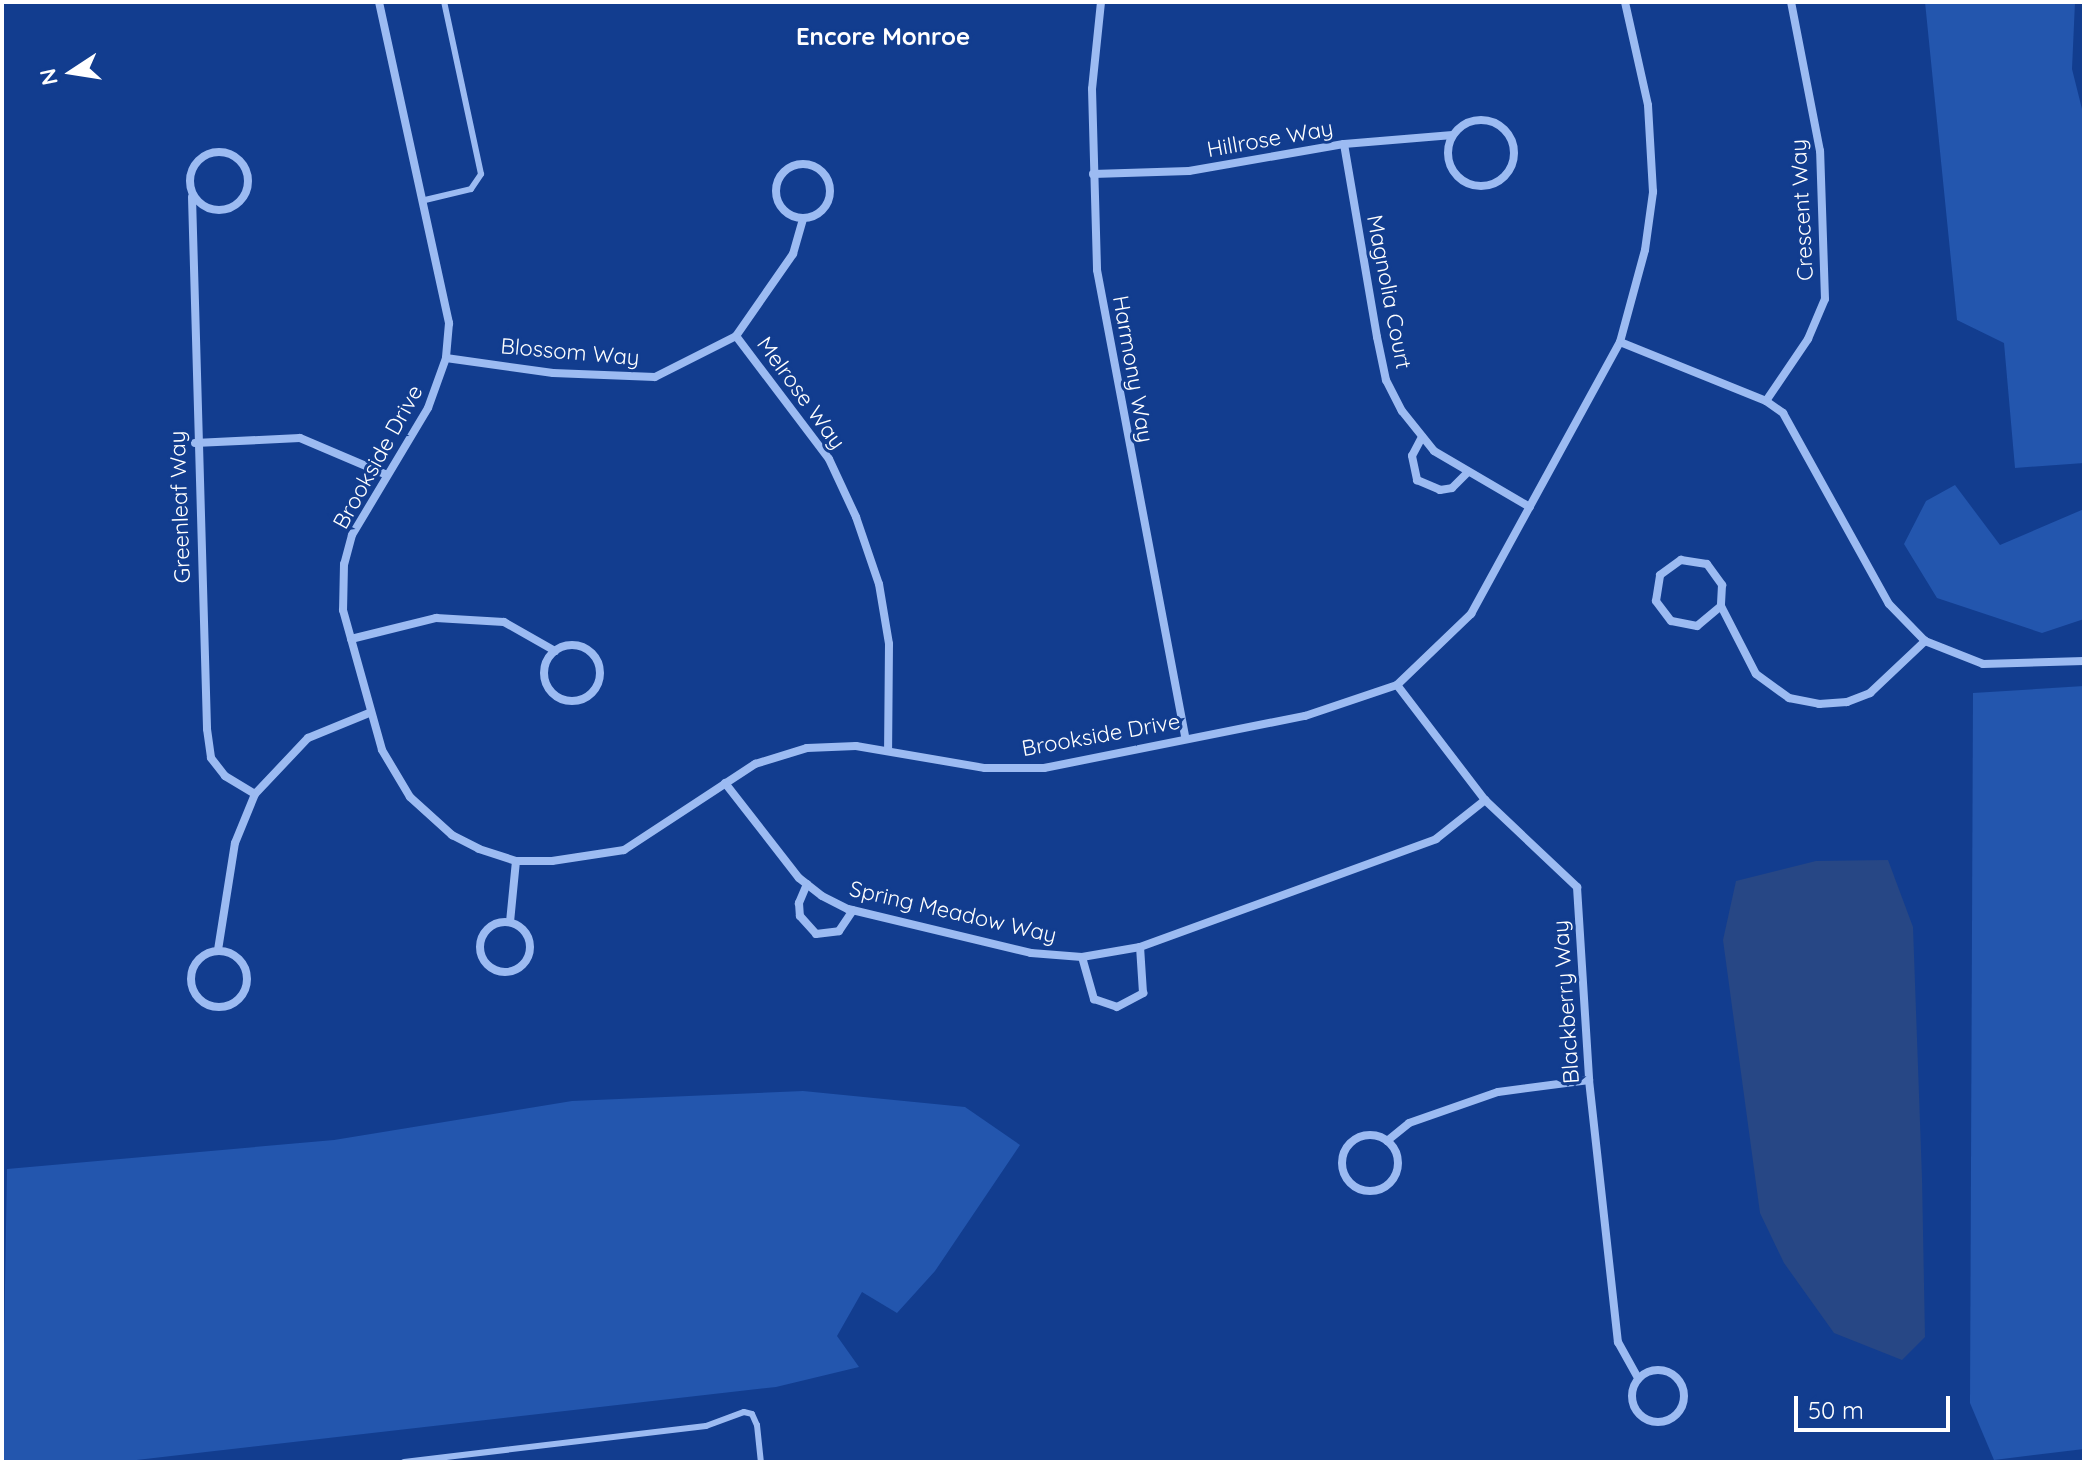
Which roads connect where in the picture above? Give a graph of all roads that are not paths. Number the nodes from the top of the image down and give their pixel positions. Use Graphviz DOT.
graph roads {
  1 [pos="379,2"];
  2 [pos="444,2"];
  3 [pos="1101,2"];
  4 [pos="1625,2"];
  5 [pos="1791,2"];
  6 [pos="1453,135"];
  7 [pos="1344,144"];
  8 [pos="1093,174"];
  9 [pos="192,197"];
  10 [pos="425,200"];
  11 [pos="803,219"];
  12 [pos="736,336"];
  13 [pos="1620,342"];
  14 [pos="446,358"];
  15 [pos="1766,401"];
  16 [pos="1422,437"];
  17 [pos="195,443"];
  18 [pos="1468,472"];
  19 [pos="385,474"];
  20 [pos="1530,507"];
  21 [pos="1721,606"];
  22 [pos="351,639"];
  23 [pos="1925,641"];
  24 [pos="555,651"];
  25 [pos="2084,661"];
  26 [pos="1397,685"];
  27 [pos="369,713"];
  28 [pos="1186,739"];
  29 [pos="888,750"];
  30 [pos="725,783"];
  31 [pos="255,794"];
  32 [pos="1485,800"];
  33 [pos="516,861"];
  34 [pos="807,884"];
  35 [pos="853,910"];
  36 [pos="510,922"];
  37 [pos="1140,947"];
  38 [pos="218,950"];
  39 [pos="1082,957"];
  40 [pos="1589,1080"];
  41 [pos="1387,1141"];
  42 [pos="1638,1378"];
  43 [pos="404,1462"];
  44 [pos="761,1462"];
  1 -- 10 [label="street, Brookside Drive"];
  2 -- 10 [label="lane"];
  3 -- 8 [label="street, Harmony Way"];
  4 -- 13 [label="street, Brookside Drive"];
  5 -- 15 [label="street, Crescent Way"];
  6 -- 6 [label="street, Hillrose Way"];
  6 -- 7 [label="street, Hillrose Way"];
  7 -- 8 [label="street, Hillrose Way"];
  7 -- 16 [label="street, Magnolia Court"];
  8 -- 28 [label="street, Harmony Way"];
  9 -- 9 [label="street, Greenleaf Way"];
  9 -- 17 [label="street, Greenleaf Way"];
  10 -- 14 [label="street, Brookside Drive"];
  11 -- 11 [label="street, Blossom Way"];
  11 -- 12 [label="street, Blossom Way"];
  12 -- 14 [label="street, Blossom Way"];
  12 -- 29 [label="street, Melrose Way"];
  13 -- 15 [label="street"];
  13 -- 20 [label="street, Brookside Drive"];
  14 -- 19 [label="street, Brookside Drive"];
  15 -- 23 [label="street"];
  16 -- 18 [label="street, Magnolia Court"];
  16 -- 18 [label="street"];
  17 -- 19 [label="street"];
  17 -- 31 [label="street, Greenleaf Way"];
  18 -- 20 [label="street, Magnolia Court"];
  19 -- 22 [label="street, Brookside Drive"];
  20 -- 26 [label="street, Brookside Drive"];
  21 -- 21 [label="street"];
  21 -- 23 [label="street"];
  22 -- 24 [label="street"];
  22 -- 27 [label="street, Brookside Drive"];
  23 -- 25 [label="street"];
  24 -- 24 [label="street"];
  26 -- 28 [label="street, Brookside Drive"];
  26 -- 32 [label="street, Blackberry Way"];
  27 -- 31 [label="street"];
  27 -- 33 [label="street, Brookside Drive"];
  28 -- 29 [label="street, Brookside Drive"];
  29 -- 30 [label="street, Brookside Drive"];
  30 -- 33 [label="street, Brookside Drive"];
  30 -- 34 [label="street, Spring Meadow Way"];
  31 -- 38 [label="street"];
  32 -- 37 [label="street, Spring Meadow Way"];
  32 -- 40 [label="street, Blackberry Way"];
  33 -- 36 [label="street"];
  34 -- 35 [label="street, Spring Meadow Way"];
  34 -- 35 [label="street"];
  35 -- 39 [label="street, Spring Meadow Way"];
  36 -- 36 [label="street"];
  37 -- 39 [label="street, Spring Meadow Way"];
  37 -- 39 [label="street, Spring Meadow Way"];
  38 -- 38 [label="street"];
  40 -- 41 [label="street"];
  40 -- 42 [label="street, Blackberry Way"];
  41 -- 41 [label="street"];
  42 -- 42 [label="street, Blackberry Way"];
  43 -- 44 [label="lane"];
}
